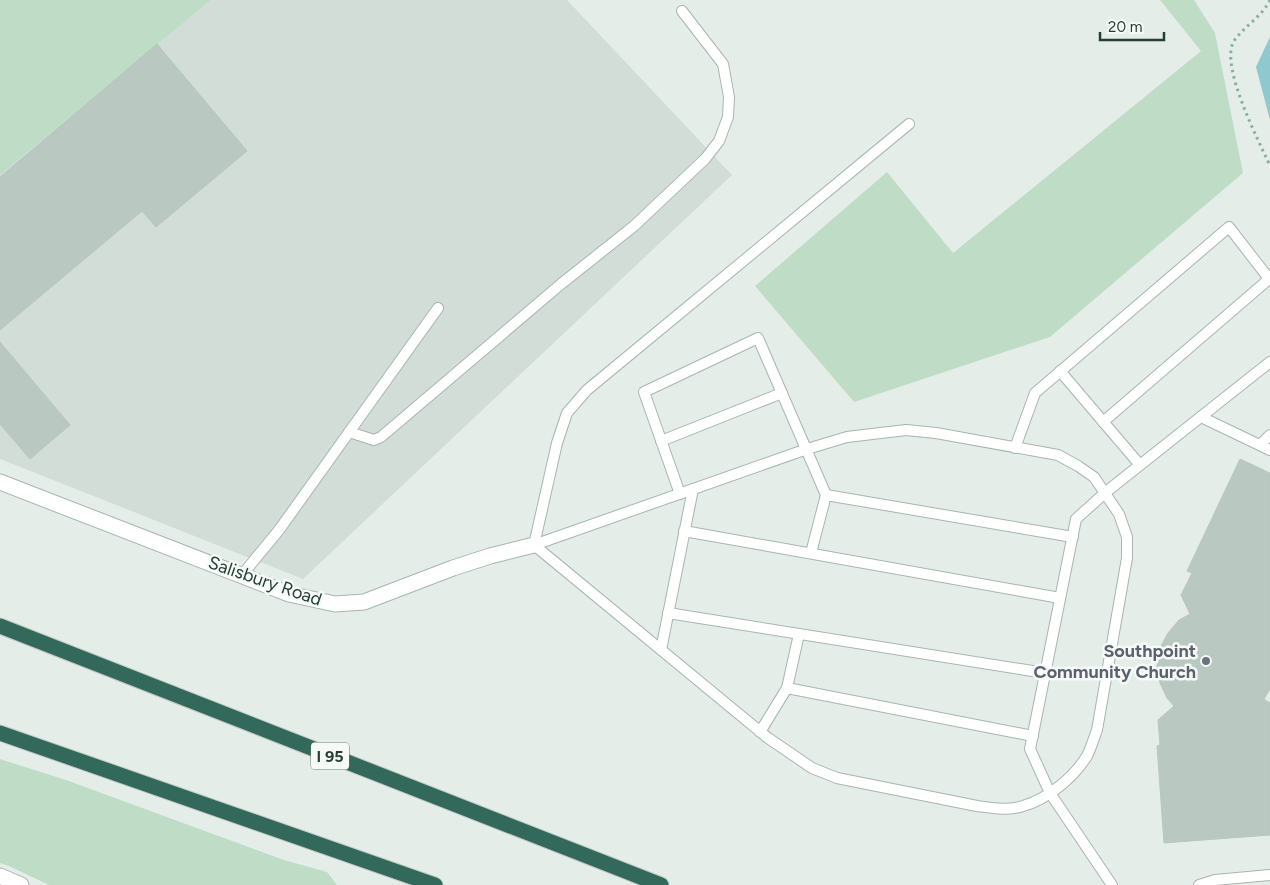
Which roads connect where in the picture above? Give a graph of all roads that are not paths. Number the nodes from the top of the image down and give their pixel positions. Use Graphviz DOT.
graph roads {
  1 [pos="682,11"];
  2 [pos="909,124"];
  3 [pos="1270,279"];
  4 [pos="438,308"];
  5 [pos="1270,362"];
  6 [pos="1060,372"];
  7 [pos="782,392"];
  8 [pos="1201,417"];
  9 [pos="1103,422"];
  10 [pos="349,432"];
  11 [pos="1270,436"];
  12 [pos="661,441"];
  13 [pos="1260,445"];
  14 [pos="1015,448"];
  15 [pos="807,450"];
  16 [pos="1270,450"];
  17 [pos="1140,465"];
  18 [pos="0,482"];
  19 [pos="693,490"];
  20 [pos="1106,492"];
  21 [pos="680,494"];
  22 [pos="826,495"];
  23 [pos="684,531"];
  24 [pos="1073,537"];
  25 [pos="534,545"];
  26 [pos="811,554"];
  27 [pos="242,576"];
  28 [pos="1060,598"];
  29 [pos="668,613"];
  30 [pos="0,626"];
  31 [pos="799,634"];
  32 [pos="660,650"];
  33 [pos="1045,673"];
  34 [pos="787,688"];
  35 [pos="760,732"];
  36 [pos="0,733"];
  37 [pos="1033,736"];
  38 [pos="1050,792"];
  39 [pos="1270,875"];
  40 [pos="0,876"];
  41 [pos="21,885"];
  42 [pos="435,885"];
  43 [pos="661,885"];
  44 [pos="1112,885"];
  45 [pos="1199,885"];
  1 -- 10 [label="lane"];
  2 -- 25 [label="lane"];
  3 -- 6 [label="lane"];
  3 -- 9 [label="lane"];
  4 -- 10 [label="lane"];
  5 -- 8 [label="lane"];
  6 -- 9 [label="lane"];
  6 -- 14 [label="lane"];
  7 -- 12 [label="lane"];
  7 -- 12 [label="lane"];
  7 -- 15 [label="lane"];
  8 -- 13 [label="lane"];
  8 -- 17 [label="lane"];
  9 -- 17 [label="lane"];
  10 -- 27 [label="lane"];
  11 -- 13 [label="lane"];
  12 -- 21 [label="lane"];
  13 -- 16 [label="lane"];
  14 -- 15 [label="lane"];
  14 -- 20 [label="lane"];
  15 -- 19 [label="lane"];
  15 -- 22 [label="lane"];
  17 -- 20 [label="lane"];
  18 -- 27 [label="street, Salisbury Road"];
  19 -- 21 [label="lane"];
  19 -- 23 [label="lane"];
  20 -- 24 [label="lane"];
  20 -- 38 [label="lane"];
  21 -- 25 [label="lane"];
  22 -- 24 [label="lane"];
  22 -- 26 [label="lane"];
  23 -- 26 [label="lane"];
  23 -- 29 [label="lane"];
  24 -- 28 [label="lane"];
  25 -- 27 [label="street, Salisbury Road"];
  25 -- 32 [label="lane"];
  26 -- 28 [label="lane"];
  28 -- 33 [label="lane"];
  29 -- 31 [label="lane"];
  29 -- 32 [label="lane"];
  30 -- 43 [label="highway, I 95"];
  31 -- 33 [label="lane"];
  31 -- 34 [label="lane"];
  32 -- 35 [label="lane"];
  33 -- 37 [label="lane"];
  34 -- 35 [label="lane"];
  34 -- 37 [label="lane"];
  35 -- 38 [label="lane"];
  36 -- 42 [label="highway"];
  37 -- 38 [label="lane"];
  38 -- 44 [label="lane"];
  39 -- 45 [label="lane"];
  40 -- 41 [label="street"];
}
